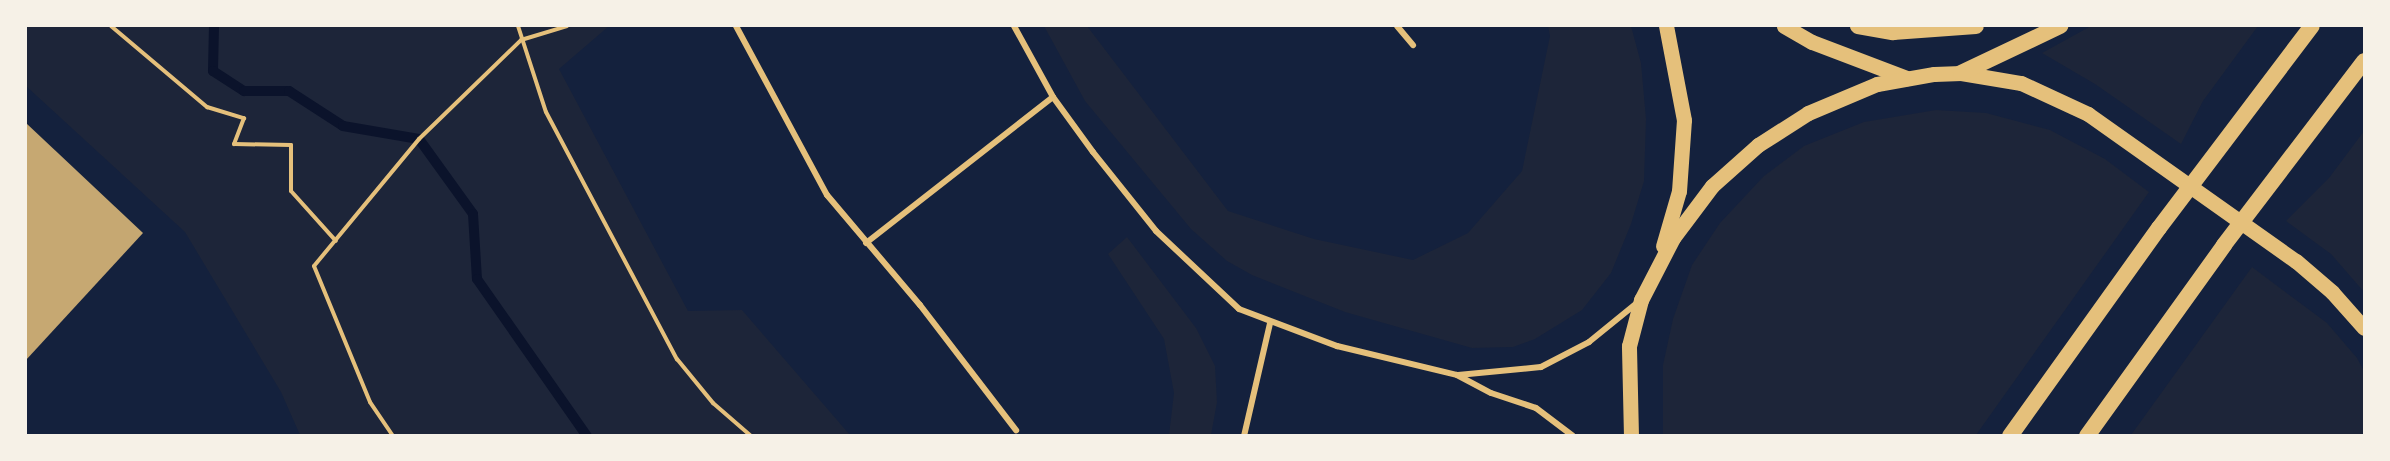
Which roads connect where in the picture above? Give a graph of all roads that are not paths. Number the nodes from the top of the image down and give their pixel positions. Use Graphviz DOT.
graph roads {
  1 [pos="736,26"];
  2 [pos="1014,26"];
  3 [pos="1397,26"];
  4 [pos="1666,26"];
  5 [pos="1784,26"];
  6 [pos="1858,26"];
  7 [pos="1976,26"];
  8 [pos="2060,26"];
  9 [pos="2312,26"];
  10 [pos="1413,45"];
  11 [pos="2364,61"];
  12 [pos="1961,73"];
  13 [pos="1907,78"];
  14 [pos="1053,97"];
  15 [pos="866,243"];
  16 [pos="1657,266"];
  17 [pos="1641,300"];
  18 [pos="1270,323"];
  19 [pos="2364,328"];
  20 [pos="1457,375"];
  21 [pos="1016,430"];
  22 [pos="1244,435"];
  23 [pos="1573,435"];
  24 [pos="1630,435"];
  25 [pos="2010,435"];
  26 [pos="2086,435"];
  1 -- 15 [label="street"];
  2 -- 14 [label="street"];
  3 -- 10 [label="street"];
  4 -- 16 [label="main road"];
  5 -- 13 [label="main road"];
  6 -- 7 [label="highway"];
  8 -- 12 [label="highway"];
  9 -- 25 [label="highway"];
  11 -- 26 [label="highway"];
  12 -- 13 [label="main road"];
  12 -- 19 [label="main road"];
  13 -- 16 [label="main road"];
  14 -- 15 [label="street"];
  14 -- 18 [label="street"];
  15 -- 21 [label="street"];
  16 -- 17 [label="main road"];
  17 -- 20 [label="street"];
  17 -- 24 [label="main road"];
  18 -- 20 [label="street"];
  18 -- 22 [label="street"];
  20 -- 23 [label="street"];
}
